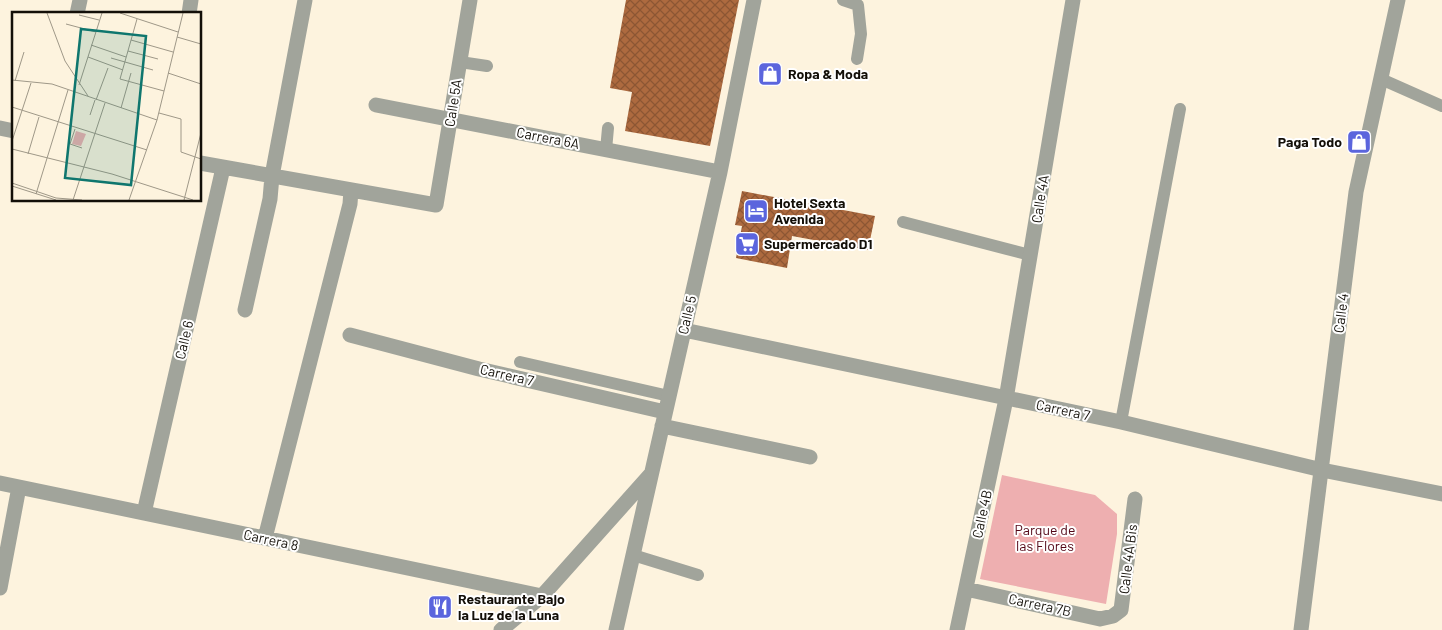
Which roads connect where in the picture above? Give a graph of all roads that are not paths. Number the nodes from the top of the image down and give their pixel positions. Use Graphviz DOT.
graph roads {
  1 [pos="305,0"];
  2 [pos="470,0"];
  3 [pos="754,0"];
  4 [pos="843,0"];
  5 [pos="1073,0"];
  6 [pos="1398,0"];
  7 [pos="857,59"];
  8 [pos="460,62"];
  9 [pos="487,66"];
  10 [pos="1381,79"];
  11 [pos="376,105"];
  12 [pos="1442,106"];
  13 [pos="1180,109"];
  14 [pos="450,120"];
  15 [pos="608,128"];
  16 [pos="606,150"];
  17 [pos="201,164"];
  18 [pos="223,168"];
  19 [pos="720,172"];
  20 [pos="272,176"];
  21 [pos="351,190"];
  22 [pos="903,222"];
  23 [pos="1030,255"];
  24 [pos="246,310"];
  25 [pos="684,330"];
  26 [pos="350,335"];
  27 [pos="520,362"];
  28 [pos="669,396"];
  29 [pos="1006,399"];
  30 [pos="664,419"];
  31 [pos="1121,422"];
  32 [pos="810,457"];
  33 [pos="1322,470"];
  34 [pos="651,474"];
  35 [pos="0,483"];
  36 [pos="19,487"];
  37 [pos="1442,494"];
  38 [pos="1136,499"];
  39 [pos="144,513"];
  40 [pos="265,538"];
  41 [pos="633,555"];
  42 [pos="698,575"];
  43 [pos="0,588"];
  44 [pos="966,589"];
  45 [pos="542,596"];
  46 [pos="1114,616"];
  47 [pos="501,630"];
  48 [pos="616,630"];
  49 [pos="957,630"];
  50 [pos="1301,630"];
  1 -- 20 [label="street"];
  2 -- 8 [label="street, Calle 5A"];
  3 -- 19 [label="street, Calle 5"];
  4 -- 7 [label="lane"];
  5 -- 23 [label="street, Calle 4A"];
  6 -- 10 [label="street, Calle 4"];
  8 -- 9 [label="lane"];
  8 -- 14 [label="street, Calle 5A"];
  10 -- 12 [label="lane"];
  10 -- 33 [label="street, Calle 4"];
  11 -- 14 [label="street, Carrera 6A"];
  13 -- 31 [label="lane"];
  14 -- 16 [label="street, Carrera 6A"];
  14 -- 21 [label="street, Calle 5A"];
  15 -- 16 [label="lane"];
  16 -- 19 [label="street, Carrera 6A"];
  17 -- 18 [label="street"];
  18 -- 20 [label="street"];
  18 -- 39 [label="street, Calle 6"];
  19 -- 25 [label="street, Calle 5"];
  20 -- 21 [label="street"];
  20 -- 24 [label="street"];
  21 -- 40 [label="street"];
  22 -- 23 [label="lane"];
  23 -- 29 [label="street, Calle 4A"];
  25 -- 28 [label="street, Calle 5"];
  25 -- 29 [label="street, Carrera 7"];
  26 -- 30 [label="street, Carrera 7"];
  27 -- 28 [label="lane"];
  28 -- 30 [label="street, Calle 5"];
  29 -- 31 [label="street, Carrera 7"];
  29 -- 44 [label="street, Calle 4B"];
  30 -- 32 [label="street, Carrera 7"];
  30 -- 34 [label="street, Calle 5"];
  31 -- 33 [label="street, Carrera 7"];
  33 -- 37 [label="street, Carrera 7"];
  33 -- 50 [label="street, Calle 4"];
  34 -- 41 [label="street, Calle 5"];
  34 -- 45 [label="street"];
  35 -- 36 [label="street, Carrera 8"];
  36 -- 39 [label="street, Carrera 8"];
  36 -- 43 [label="street"];
  38 -- 46 [label="street, Calle 4A Bis"];
  39 -- 40 [label="street, Carrera 8"];
  40 -- 45 [label="street, Carrera 8"];
  41 -- 42 [label="lane"];
  41 -- 48 [label="street, Calle 5"];
  44 -- 46 [label="street, Carrera 7B"];
  44 -- 49 [label="street, Calle 4B"];
  45 -- 47 [label="street"];
}
